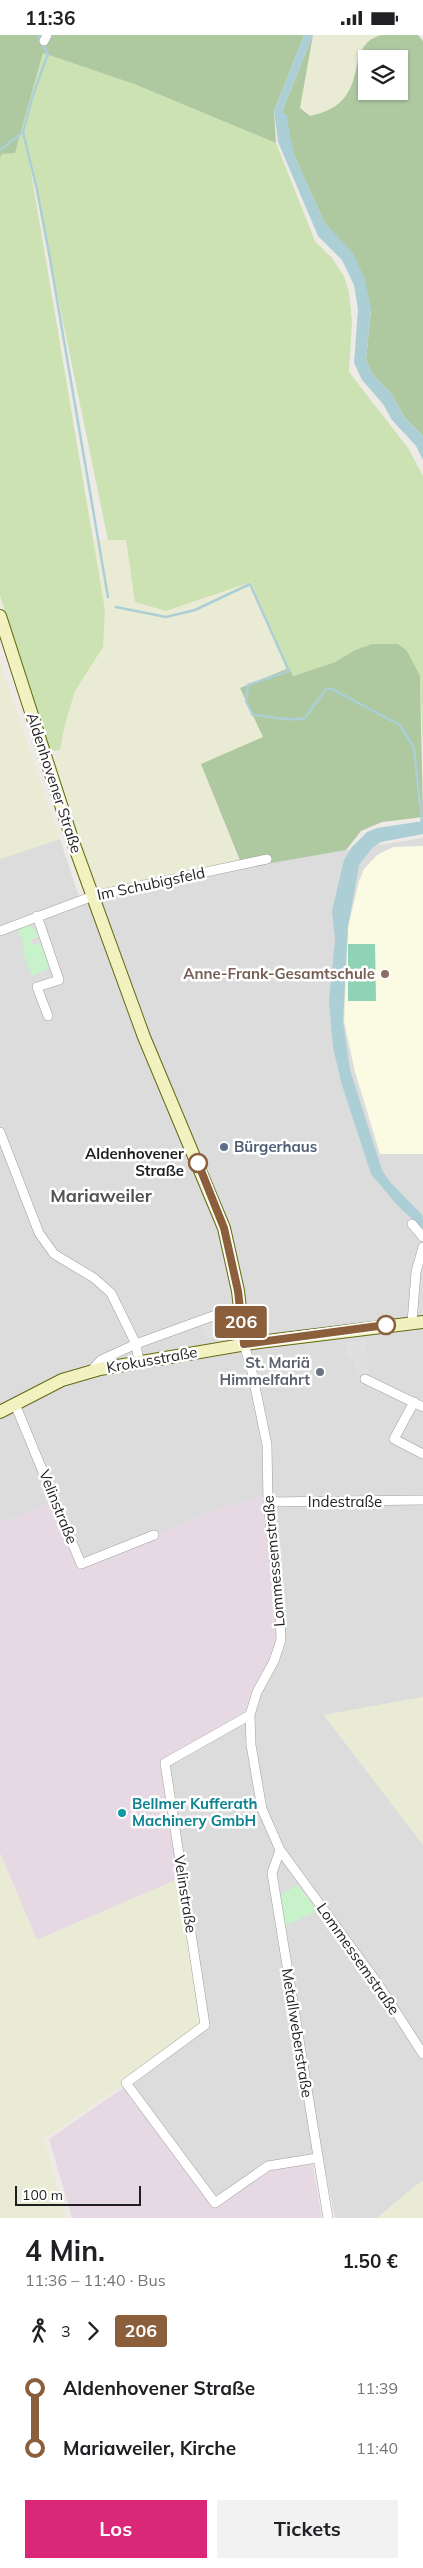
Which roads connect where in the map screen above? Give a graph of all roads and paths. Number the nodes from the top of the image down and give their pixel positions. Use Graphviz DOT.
graph roads {
  1 [pos="0,616"];
  2 [pos="267,859"];
  3 [pos="93,897"];
  4 [pos="37,916"];
  5 [pos="0,931"];
  6 [pos="48,1016"];
  7 [pos="0,1131"];
  8 [pos="412,1224"];
  9 [pos="423,1237"];
  10 [pos="423,1247"];
  11 [pos="212,1316"];
  12 [pos="418,1322"];
  13 [pos="136,1344"];
  14 [pos="244,1344"];
  15 [pos="139,1362"];
  16 [pos="90,1372"];
  17 [pos="365,1379"];
  18 [pos="414,1402"];
  19 [pos="15,1404"];
  20 [pos="423,1407"];
  21 [pos="0,1412"];
  22 [pos="423,1454"];
  23 [pos="423,1501"];
  24 [pos="268,1502"];
  25 [pos="154,1535"];
  26 [pos="250,1715"];
  27 [pos="280,1849"];
  28 [pos="423,2054"];
  29 [pos="318,2158"];
  30 [pos="328,2218"];
  1 -- 3 [label="main road, Aldenhovener Straße"];
  2 -- 3 [label="street, Im Schubigsfeld"];
  3 -- 4 [label="street, Im Schubigsfeld"];
  3 -- 14 [label="main road, Aldenhovener Straße"];
  4 -- 5 [label="street, Im Schubigsfeld"];
  4 -- 6 [label="street"];
  7 -- 13 [label="street"];
  8 -- 9 [label="street"];
  10 -- 12 [label="street"];
  11 -- 13 [label="street, Krokusstraße"];
  12 -- 14 [label="main road, Krokusstraße"];
  13 -- 15 [label="street"];
  13 -- 16 [label="street, Krokusstraße"];
  14 -- 15 [label="main road, Krokusstraße"];
  14 -- 24 [label="street, Lommessemstraße"];
  15 -- 16 [label="main road, Krokusstraße"];
  16 -- 19 [label="main road, Krokusstraße"];
  17 -- 18 [label="street"];
  18 -- 20 [label="street"];
  18 -- 22 [label="street"];
  19 -- 21 [label="main road, Krokusstraße"];
  19 -- 25 [label="street, Velinstraße"];
  23 -- 24 [label="street, Indestraße"];
  24 -- 26 [label="street, Lommessemstraße"];
  26 -- 27 [label="street, Lommessemstraße"];
  26 -- 29 [label="street, Velinstraße"];
  27 -- 28 [label="street, Lommessemstraße"];
  27 -- 29 [label="street, Metallweberstraße"];
  29 -- 30 [label="street, Metallweberstraße"];
}
